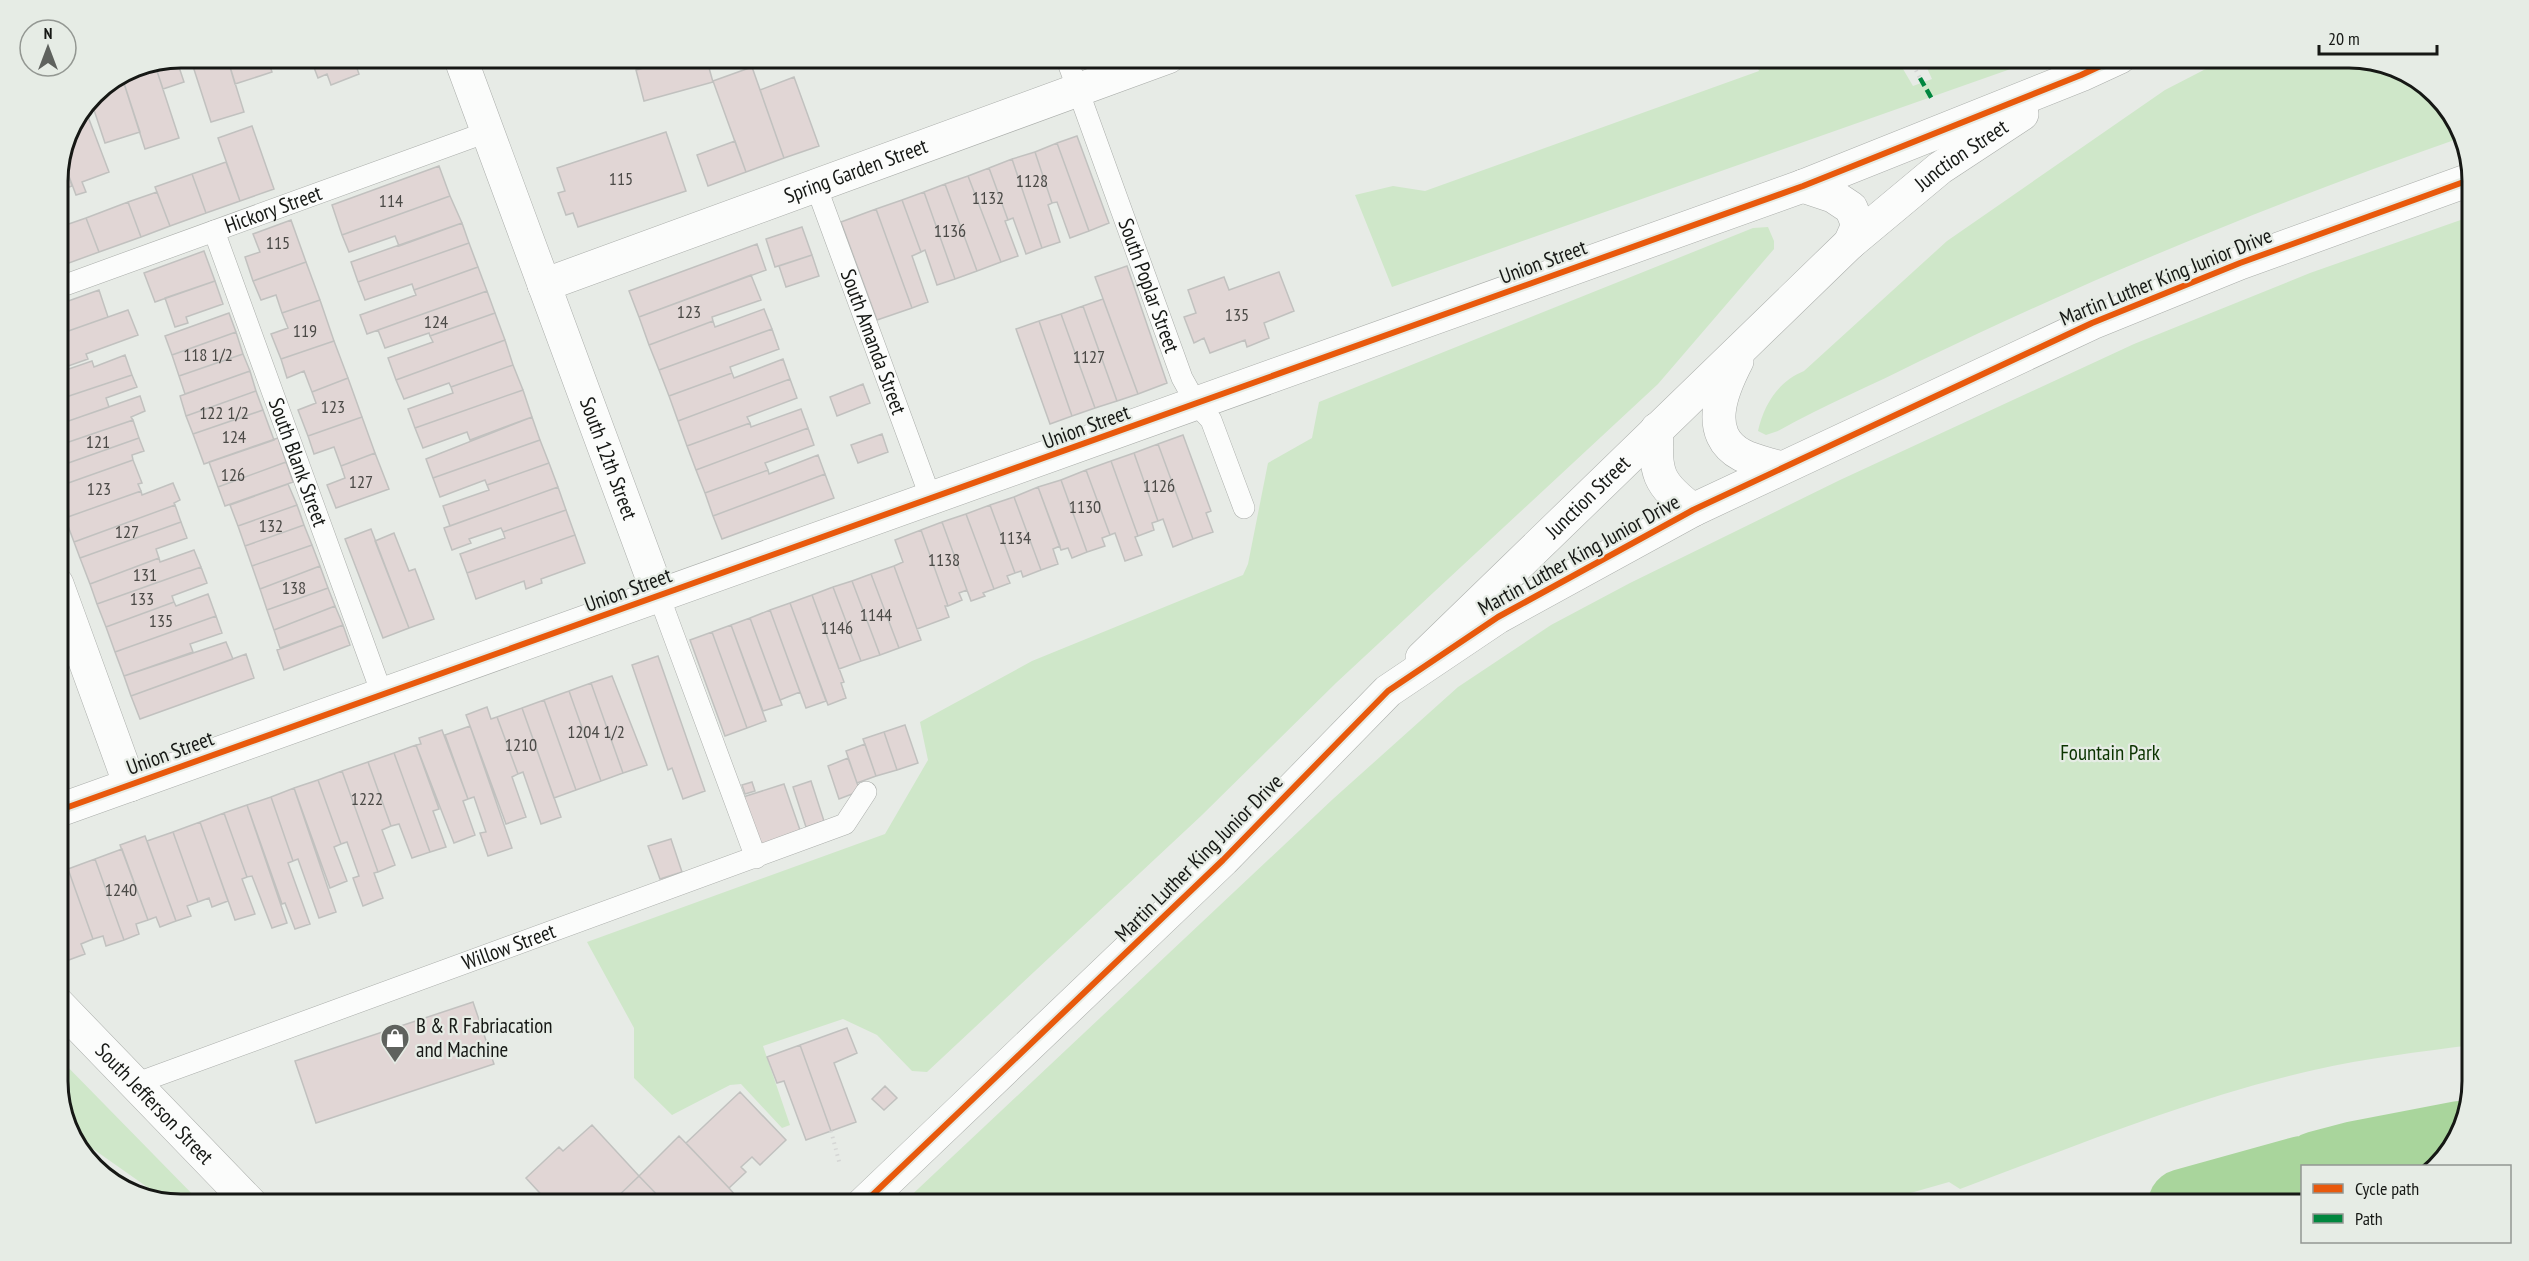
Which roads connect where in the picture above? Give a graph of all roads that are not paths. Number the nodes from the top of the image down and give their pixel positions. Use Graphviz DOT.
graph roads {
  1 [pos="464,68"];
  2 [pos="1070,68"];
  3 [pos="1138,68"];
  4 [pos="2096,68"];
  5 [pos="2081,75"];
  6 [pos="1078,90"];
  7 [pos="487,132"];
  8 [pos="2461,183"];
  9 [pos="816,186"];
  10 [pos="1803,186"];
  11 [pos="214,231"];
  12 [pos="1850,243"];
  13 [pos="68,284"];
  14 [pos="544,285"];
  15 [pos="1747,344"];
  16 [pos="1197,405"];
  17 [pos="1657,429"];
  18 [pos="1781,468"];
  19 [pos="931,499"];
  20 [pos="1244,508"];
  21 [pos="1693,510"];
  22 [pos="659,596"];
  23 [pos="68,614"];
  24 [pos="1388,691"];
  25 [pos="382,694"];
  26 [pos="130,785"];
  27 [pos="867,792"];
  28 [pos="68,807"];
  29 [pos="756,858"];
  30 [pos="68,1014"];
  31 [pos="137,1083"];
  32 [pos="241,1193"];
  33 [pos="875,1193"];
  1 -- 7 [label="street, South 12th Street"];
  2 -- 6 [label="lane, South Poplar Street"];
  3 -- 6 [label="street, Spring Garden Street"];
  4 -- 5 [label="street, Union Street"];
  5 -- 10 [label="street, Union Street"];
  5 -- 12 [label="street, Junction Street"];
  6 -- 9 [label="street, Spring Garden Street"];
  6 -- 16 [label="lane, South Poplar Street"];
  7 -- 11 [label="lane, Hickory Street"];
  7 -- 14 [label="street, South 12th Street"];
  8 -- 18 [label="street, Martin Luther King Junior Drive"];
  9 -- 14 [label="street, Spring Garden Street"];
  9 -- 19 [label="lane, South Amanda Street"];
  10 -- 12 [label="street"];
  10 -- 16 [label="street, Union Street"];
  11 -- 13 [label="lane, Hickory Street"];
  11 -- 25 [label="lane, South Blank Street"];
  12 -- 15 [label="street, Junction Street"];
  14 -- 22 [label="street, South 12th Street"];
  15 -- 17 [label="street, Junction Street"];
  15 -- 18 [label="street, Junction Street"];
  16 -- 19 [label="street, Union Street"];
  16 -- 20 [label="lane, South Poplar Street"];
  17 -- 21 [label="street, Junction Street"];
  17 -- 24 [label="street, Junction Street"];
  18 -- 21 [label="street, Martin Luther King Junior Drive"];
  19 -- 22 [label="street, Union Street"];
  21 -- 24 [label="street, Martin Luther King Junior Drive"];
  22 -- 25 [label="street, Union Street"];
  22 -- 29 [label="lane, South 12th Street"];
  23 -- 26 [label="street"];
  24 -- 33 [label="street, Martin Luther King Junior Drive"];
  25 -- 26 [label="street, Union Street"];
  26 -- 28 [label="street, Union Street"];
  27 -- 29 [label="lane, Willow Street"];
  29 -- 31 [label="lane, Willow Street"];
  30 -- 31 [label="street, South Jefferson Street"];
  31 -- 32 [label="street, South Jefferson Street"];
}
